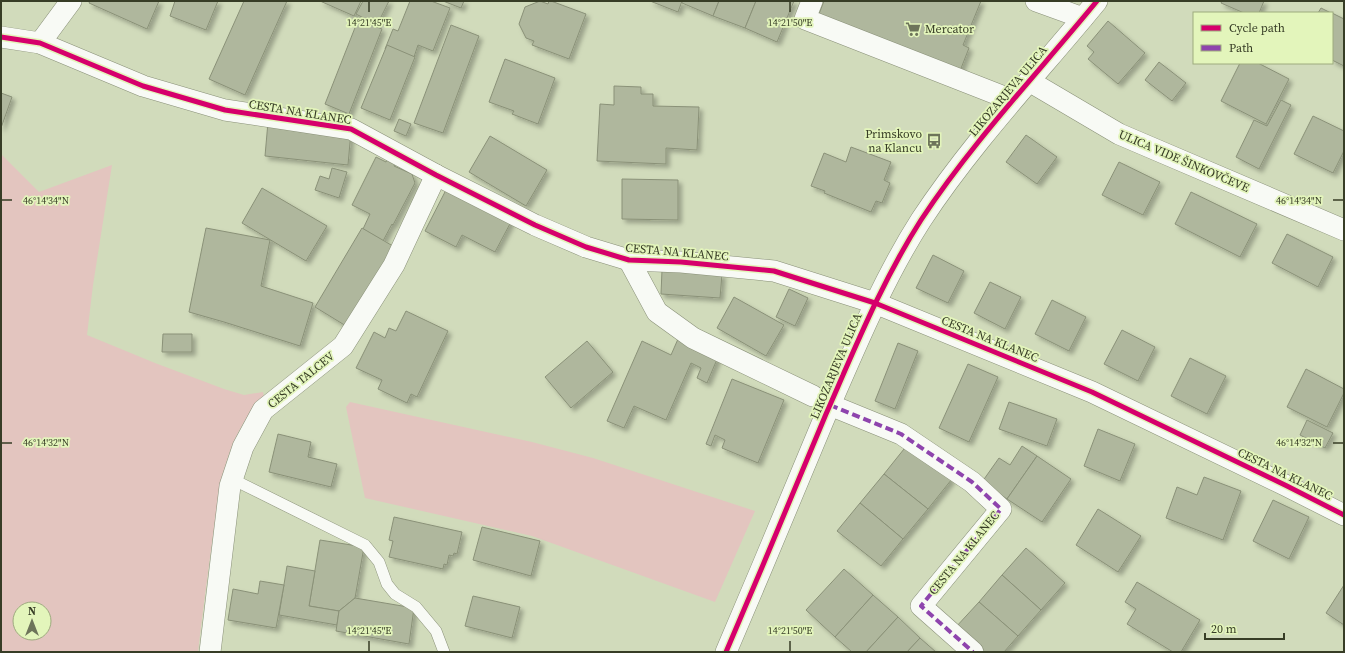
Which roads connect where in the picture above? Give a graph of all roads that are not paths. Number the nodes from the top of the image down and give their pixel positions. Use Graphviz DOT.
graph roads {
  1 [pos="71,1"];
  2 [pos="812,1"];
  3 [pos="1036,1"];
  4 [pos="1097,1"];
  5 [pos="1083,18"];
  6 [pos="1,37"];
  7 [pos="40,43"];
  8 [pos="1029,81"];
  9 [pos="1012,100"];
  10 [pos="436,175"];
  11 [pos="1344,230"];
  12 [pos="629,260"];
  13 [pos="874,303"];
  14 [pos="822,401"];
  15 [pos="232,479"];
  16 [pos="1344,515"];
  17 [pos="210,652"];
  18 [pos="444,652"];
  19 [pos="726,652"];
  20 [pos="973,652"];
  1 -- 7 [label="street"];
  2 -- 9 [label="street, LIKOZARJEVA ULICA"];
  3 -- 5 [label="street"];
  4 -- 5 [label="street, LIKOZARJEVA ULICA"];
  5 -- 8 [label="street, LIKOZARJEVA ULICA"];
  6 -- 7 [label="street, CESTA NA KLANEC"];
  7 -- 10 [label="street, CESTA NA KLANEC"];
  8 -- 9 [label="street, LIKOZARJEVA ULICA"];
  8 -- 11 [label="street, ULICA VIDE ŠINKOVČEVE"];
  9 -- 13 [label="street, LIKOZARJEVA ULICA"];
  10 -- 12 [label="street, CESTA NA KLANEC"];
  10 -- 15 [label="street, CESTA TALCEV"];
  12 -- 13 [label="street, CESTA NA KLANEC"];
  12 -- 14 [label="street, CESTA NA KLANEC"];
  13 -- 14 [label="street, LIKOZARJEVA ULICA"];
  13 -- 16 [label="street, CESTA NA KLANEC"];
  14 -- 19 [label="street, LIKOZARJEVA ULICA"];
  14 -- 20 [label="street, CESTA NA KLANEC"];
  15 -- 17 [label="street, CESTA TALCEV"];
  15 -- 18 [label="lane"];
}
